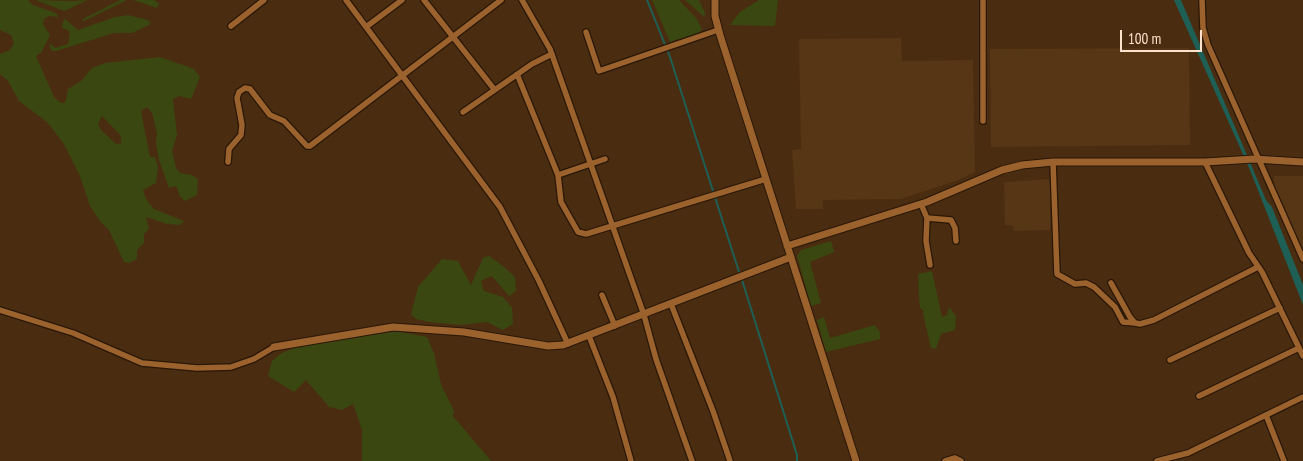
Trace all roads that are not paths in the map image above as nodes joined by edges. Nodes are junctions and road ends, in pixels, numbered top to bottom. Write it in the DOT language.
graph roads {
  1 [pos="264,0"];
  2 [pos="346,0"];
  3 [pos="402,0"];
  4 [pos="424,0"];
  5 [pos="501,0"];
  6 [pos="522,0"];
  7 [pos="715,0"];
  8 [pos="983,0"];
  9 [pos="1202,0"];
  10 [pos="231,26"];
  11 [pos="366,27"];
  12 [pos="718,30"];
  13 [pos="586,32"];
  14 [pos="454,37"];
  15 [pos="552,54"];
  16 [pos="517,74"];
  17 [pos="404,75"];
  18 [pos="494,89"];
  19 [pos="463,112"];
  20 [pos="983,121"];
  21 [pos="605,159"];
  22 [pos="1257,160"];
  23 [pos="228,162"];
  24 [pos="1053,162"];
  25 [pos="1205,162"];
  26 [pos="1303,162"];
  27 [pos="590,164"];
  28 [pos="558,175"];
  29 [pos="766,179"];
  30 [pos="921,204"];
  31 [pos="928,218"];
  32 [pos="612,226"];
  33 [pos="956,242"];
  34 [pos="787,246"];
  35 [pos="790,257"];
  36 [pos="1303,259"];
  37 [pos="930,265"];
  38 [pos="1258,267"];
  39 [pos="1110,283"];
  40 [pos="602,295"];
  41 [pos="670,304"];
  42 [pos="1280,308"];
  43 [pos="0,310"];
  44 [pos="644,315"];
  45 [pos="1135,323"];
  46 [pos="615,326"];
  47 [pos="589,336"];
  48 [pos="568,344"];
  49 [pos="274,347"];
  50 [pos="1299,348"];
  51 [pos="1303,356"];
  52 [pos="1170,360"];
  53 [pos="1199,396"];
  54 [pos="1303,398"];
  55 [pos="1266,415"];
  56 [pos="631,461"];
  57 [pos="692,461"];
  58 [pos="730,461"];
  59 [pos="856,461"];
  60 [pos="945,461"];
  61 [pos="961,461"];
  62 [pos="1157,461"];
  63 [pos="1284,461"];
  1 -- 10 [label="street"];
  2 -- 11 [label="street"];
  3 -- 11 [label="street"];
  4 -- 14 [label="street"];
  5 -- 14 [label="street"];
  6 -- 15 [label="street"];
  7 -- 12 [label="street"];
  8 -- 20 [label="street"];
  9 -- 22 [label="street"];
  11 -- 17 [label="street"];
  12 -- 13 [label="street"];
  12 -- 29 [label="street"];
  14 -- 17 [label="street"];
  14 -- 18 [label="street"];
  15 -- 16 [label="street"];
  15 -- 27 [label="street"];
  16 -- 18 [label="street"];
  16 -- 28 [label="street"];
  17 -- 23 [label="street"];
  17 -- 48 [label="street"];
  18 -- 19 [label="street"];
  21 -- 27 [label="street"];
  22 -- 25 [label="street"];
  22 -- 26 [label="street"];
  22 -- 36 [label="street"];
  24 -- 25 [label="street"];
  24 -- 30 [label="street"];
  24 -- 45 [label="street"];
  25 -- 38 [label="street"];
  27 -- 28 [label="street"];
  27 -- 32 [label="street"];
  28 -- 32 [label="street"];
  29 -- 32 [label="street"];
  29 -- 34 [label="street"];
  30 -- 31 [label="street"];
  30 -- 34 [label="street"];
  31 -- 33 [label="street"];
  31 -- 37 [label="street"];
  32 -- 44 [label="street"];
  34 -- 35 [label="street"];
  35 -- 41 [label="street"];
  35 -- 59 [label="street"];
  38 -- 42 [label="street"];
  38 -- 45 [label="street"];
  39 -- 45 [label="street"];
  40 -- 46 [label="street"];
  41 -- 44 [label="street"];
  41 -- 58 [label="street"];
  42 -- 50 [label="street"];
  42 -- 52 [label="street"];
  43 -- 49 [label="street"];
  44 -- 46 [label="street"];
  44 -- 57 [label="street"];
  46 -- 47 [label="street"];
  47 -- 48 [label="street"];
  47 -- 56 [label="street"];
  48 -- 49 [label="street"];
  50 -- 51 [label="street"];
  50 -- 53 [label="street"];
  54 -- 55 [label="street"];
  55 -- 62 [label="street"];
  55 -- 63 [label="street"];
  60 -- 61 [label="street"];
}
